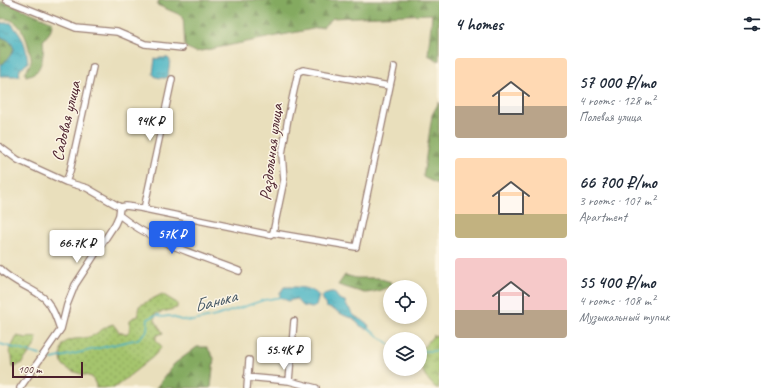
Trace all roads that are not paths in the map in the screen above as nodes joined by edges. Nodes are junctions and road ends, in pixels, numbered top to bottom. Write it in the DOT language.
graph roads {
  1 [pos="7,0"];
  2 [pos="182,48"];
  3 [pos="93,67"];
  4 [pos="394,67"];
  5 [pos="172,79"];
  6 [pos="389,86"];
  7 [pos="0,147"];
  8 [pos="66,182"];
  9 [pos="120,207"];
  10 [pos="144,209"];
  11 [pos="119,214"];
  12 [pos="273,233"];
  13 [pos="0,269"];
  14 [pos="239,271"];
  15 [pos="294,321"];
  16 [pos="61,329"];
  17 [pos="249,360"];
  18 [pos="247,377"];
  19 [pos="289,381"];
  20 [pos="20,388"];
  21 [pos="246,388"];
  22 [pos="316,388"];
  1 -- 2 [label="street"];
  3 -- 8 [label="street, Садовая улица"];
  4 -- 6 [label="street"];
  5 -- 10 [label="street"];
  6 -- 12 [label="street"];
  6 -- 12 [label="street, Раздольная улица"];
  7 -- 8 [label="street"];
  8 -- 9 [label="street"];
  9 -- 10 [label="street"];
  9 -- 11 [label="street"];
  10 -- 12 [label="street"];
  11 -- 14 [label="street"];
  11 -- 16 [label="street"];
  13 -- 16 [label="street"];
  15 -- 19 [label="street"];
  16 -- 20 [label="street"];
  17 -- 18 [label="street"];
  18 -- 19 [label="street"];
  18 -- 21 [label="street"];
  19 -- 22 [label="street"];
}
